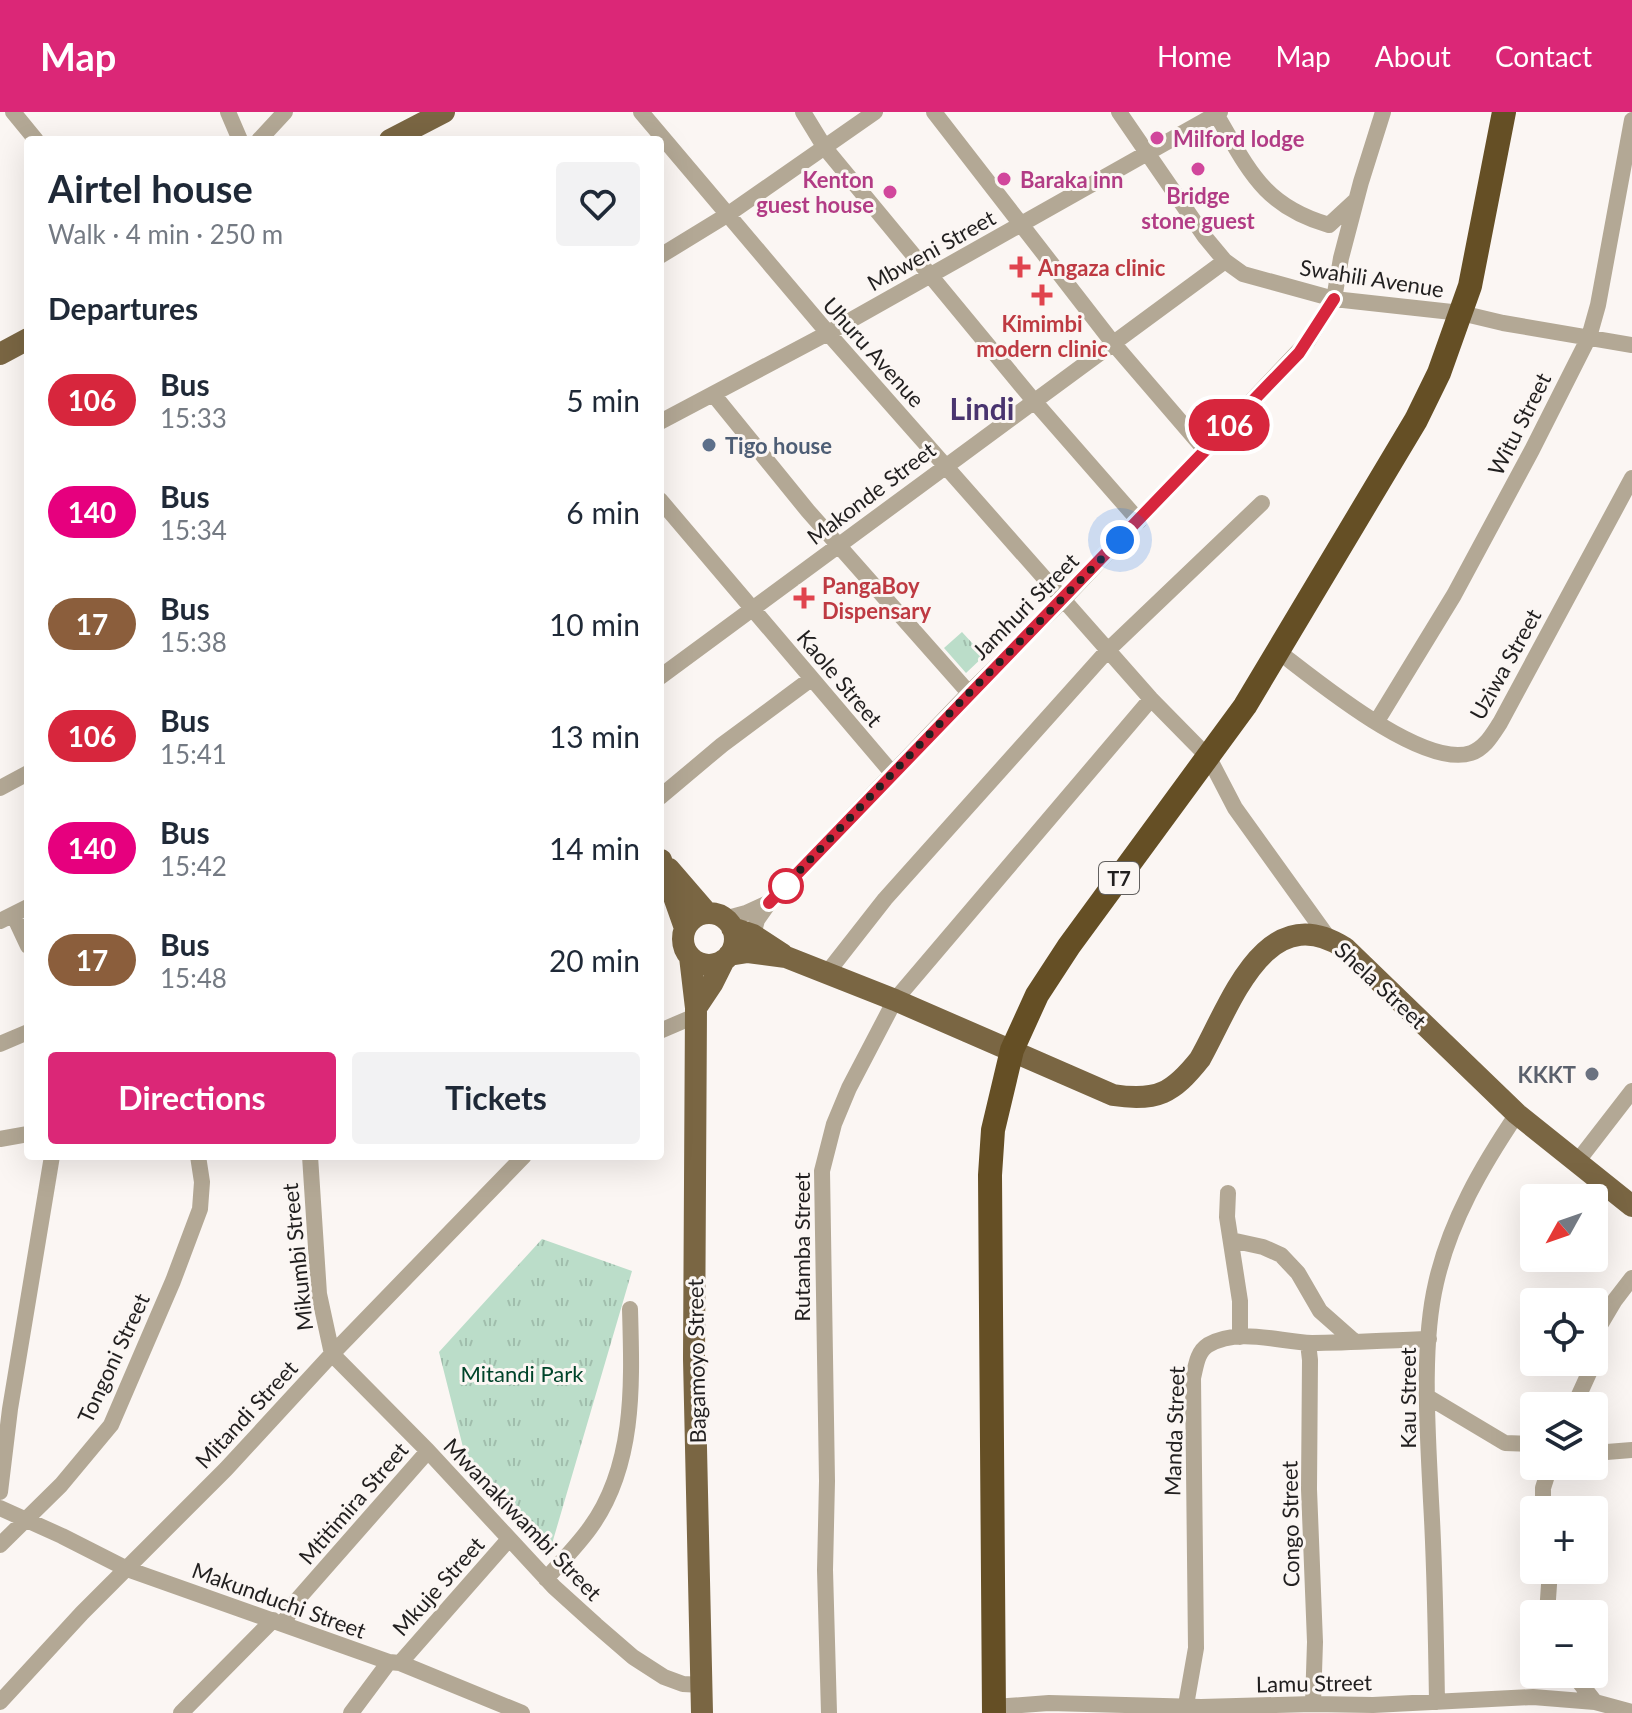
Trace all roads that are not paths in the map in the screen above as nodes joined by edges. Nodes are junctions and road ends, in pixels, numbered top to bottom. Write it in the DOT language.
graph roads {
  1 [pos="13,112"];
  2 [pos="228,112"];
  3 [pos="285,112"];
  4 [pos="444,112"];
  5 [pos="641,112"];
  6 [pos="803,112"];
  7 [pos="875,112"];
  8 [pos="934,112"];
  9 [pos="1119,112"];
  10 [pos="1383,112"];
  11 [pos="1504,112"];
  12 [pos="1218,113"];
  13 [pos="1632,120"];
  14 [pos="33,136"];
  15 [pos="238,136"];
  16 [pos="263,136"];
  17 [pos="398,136"];
  18 [pos="661,136"];
  19 [pos="664,140"];
  20 [pos="825,148"];
  21 [pos="1146,152"];
  22 [pos="1357,199"];
  23 [pos="727,215"];
  24 [pos="1020,225"];
  25 [pos="664,254"];
  26 [pos="1225,261"];
  27 [pos="932,275"];
  28 [pos="1334,299"];
  29 [pos="1461,313"];
  30 [pos="828,333"];
  31 [pos="1589,337"];
  32 [pos="24,341"];
  33 [pos="1113,343"];
  34 [pos="1632,345"];
  35 [pos="0,354"];
  36 [pos="713,394"];
  37 [pos="1034,401"];
  38 [pos="664,420"];
  39 [pos="1205,450"];
  40 [pos="946,465"];
  41 [pos="1632,478"];
  42 [pos="1262,503"];
  43 [pos="664,505"];
  44 [pos="1139,521"];
  45 [pos="837,546"];
  46 [pos="1064,599"];
  47 [pos="752,609"];
  48 [pos="1108,650"];
  49 [pos="1279,652"];
  50 [pos="664,674"];
  51 [pos="811,679"];
  52 [pos="969,693"];
  53 [pos="1151,699"];
  54 [pos="1377,721"];
  55 [pos="1209,758"];
  56 [pos="893,774"];
  57 [pos="24,775"];
  58 [pos="0,788"];
  59 [pos="664,794"];
  60 [pos="664,864"];
  61 [pos="664,871"];
  62 [pos="769,903"];
  63 [pos="14,915"];
  64 [pos="721,920"];
  65 [pos="685,928"];
  66 [pos="753,935"];
  67 [pos="1327,936"];
  68 [pos="24,937"];
  69 [pos="690,957"];
  70 [pos="726,957"];
  71 [pos="786,957"];
  72 [pos="827,973"];
  73 [pos="895,1000"];
  74 [pos="696,1012"];
  75 [pos="664,1029"];
  76 [pos="24,1034"];
  77 [pos="0,1044"];
  78 [pos="1012,1050"];
  79 [pos="1632,1091"];
  80 [pos="1517,1114"];
  81 [pos="24,1135"];
  82 [pos="0,1139"];
  83 [pos="51,1160"];
  84 [pos="199,1160"];
  85 [pos="310,1160"];
  86 [pos="520,1160"];
  87 [pos="1577,1162"];
  88 [pos="1228,1193"];
  89 [pos="1629,1197"];
  90 [pos="1231,1240"];
  91 [pos="1632,1278"];
  92 [pos="630,1309"];
  93 [pos="1608,1312"];
  94 [pos="1240,1337"];
  95 [pos="1429,1339"];
  96 [pos="1354,1341"];
  97 [pos="1308,1343"];
  98 [pos="332,1354"];
  99 [pos="1428,1397"];
  100 [pos="1520,1444"];
  101 [pos="1632,1450"];
  102 [pos="428,1451"];
  103 [pos="1608,1452"];
  104 [pos="0,1492"];
  105 [pos="0,1508"];
  106 [pos="25,1518"];
  107 [pos="509,1539"];
  108 [pos="0,1545"];
  109 [pos="127,1569"];
  110 [pos="546,1579"];
  111 [pos="278,1622"];
  112 [pos="394,1663"];
  113 [pos="702,1685"];
  114 [pos="1584,1688"];
  115 [pos="0,1702"];
  116 [pos="1437,1702"];
  117 [pos="1595,1702"];
  118 [pos="1313,1704"];
  119 [pos="1186,1705"];
  120 [pos="1480,1706"];
  121 [pos="493,1707"];
  122 [pos="1137,1709"];
  123 [pos="994,1710"];
  124 [pos="1255,1710"];
  125 [pos="1632,1712"];
  126 [pos="181,1713"];
  127 [pos="351,1713"];
  128 [pos="522,1713"];
  129 [pos="702,1713"];
  130 [pos="829,1713"];
  1 -- 14 [label="street"];
  2 -- 15 [label="street"];
  3 -- 16 [label="street"];
  4 -- 17 [label="main road"];
  5 -- 18 [label="street, Uhuru Avenue"];
  6 -- 20 [label="street"];
  7 -- 20 [label="street"];
  8 -- 24 [label="street"];
  9 -- 21 [label="street, Swahili Avenue"];
  10 -- 22 [label="street"];
  11 -- 29 [label="highway, T7"];
  12 -- 21 [label="street, Mbweni Street"];
  12 -- 22 [label="street"];
  13 -- 31 [label="street, Witu Street"];
  19 -- 23 [label="street, Uhuru Avenue"];
  20 -- 23 [label="street"];
  20 -- 27 [label="street"];
  21 -- 24 [label="street, Mbweni Street"];
  21 -- 26 [label="street, Swahili Avenue"];
  22 -- 28 [label="street"];
  23 -- 25 [label="street"];
  23 -- 30 [label="street, Uhuru Avenue"];
  24 -- 27 [label="street, Mbweni Street"];
  24 -- 33 [label="street"];
  26 -- 28 [label="street, Swahili Avenue"];
  26 -- 33 [label="street, Makonde Street"];
  27 -- 30 [label="street, Mbweni Street"];
  27 -- 37 [label="street"];
  28 -- 29 [label="street, Swahili Avenue"];
  28 -- 39 [label="street, Jamhuri Street"];
  29 -- 31 [label="street, Swahili Avenue"];
  29 -- 49 [label="highway, T7"];
  30 -- 36 [label="street, Mbweni Street"];
  30 -- 40 [label="street, Uhuru Avenue"];
  31 -- 34 [label="street, Swahili Avenue"];
  31 -- 54 [label="street, Witu Street"];
  32 -- 35 [label="main road"];
  33 -- 37 [label="street, Makonde Street"];
  33 -- 39 [label="street"];
  36 -- 38 [label="street, Mbweni Street"];
  36 -- 45 [label="street"];
  37 -- 40 [label="street, Makonde Street"];
  37 -- 44 [label="street"];
  39 -- 44 [label="street, Jamhuri Street"];
  40 -- 45 [label="street, Makonde Street"];
  40 -- 46 [label="street, Uhuru Avenue"];
  41 -- 54 [label="street, Uziwa Street"];
  42 -- 48 [label="street"];
  43 -- 47 [label="street, Kaole Street"];
  44 -- 46 [label="street, Jamhuri Street"];
  45 -- 47 [label="street, Makonde Street"];
  45 -- 52 [label="street"];
  46 -- 48 [label="street, Uhuru Avenue"];
  46 -- 52 [label="street, Jamhuri Street"];
  47 -- 50 [label="street, Makonde Street"];
  47 -- 51 [label="street, Kaole Street"];
  48 -- 53 [label="street, Uhuru Avenue"];
  48 -- 72 [label="street"];
  49 -- 54 [label="street, Uziwa Street"];
  49 -- 55 [label="highway, T7"];
  51 -- 56 [label="street, Kaole Street"];
  51 -- 59 [label="street"];
  52 -- 56 [label="street, Jamhuri Street"];
  53 -- 55 [label="street, Uhuru Avenue"];
  53 -- 73 [label="street, Rutamba Street"];
  55 -- 67 [label="street, Uhuru Avenue"];
  55 -- 78 [label="highway, T7"];
  56 -- 62 [label="street, Jamhuri Street"];
  57 -- 58 [label="street"];
  60 -- 64 [label="main road"];
  61 -- 65 [label="main road"];
  62 -- 64 [label="street"];
  62 -- 66 [label="street"];
  63 -- 68 [label="street"];
  64 -- 65 [label="main road"];
  64 -- 66 [label="main road"];
  64 -- 70 [label="main road"];
  65 -- 69 [label="main road"];
  66 -- 71 [label="main road"];
  67 -- 78 [label="main road, Shela Street"];
  67 -- 80 [label="main road, Shela Street"];
  69 -- 70 [label="main road"];
  69 -- 74 [label="main road, Bagamoyo Street"];
  70 -- 71 [label="main road"];
  70 -- 74 [label="main road"];
  71 -- 72 [label="main road, Shela Street"];
  72 -- 73 [label="main road, Shela Street"];
  73 -- 78 [label="main road, Shela Street"];
  73 -- 130 [label="street, Rutamba Street"];
  74 -- 75 [label="street"];
  74 -- 113 [label="main road, Bagamoyo Street"];
  76 -- 77 [label="street"];
  78 -- 123 [label="highway, T7"];
  79 -- 87 [label="street"];
  80 -- 87 [label="main road, Shela Street"];
  80 -- 95 [label="street, Kau Street"];
  81 -- 82 [label="street"];
  83 -- 104 [label="street"];
  84 -- 106 [label="street, Tongoni Street"];
  85 -- 98 [label="street, Mikumbi Street"];
  86 -- 98 [label="street, Mitandi Street"];
  87 -- 89 [label="main road, Shela Street"];
  88 -- 90 [label="street"];
  90 -- 94 [label="street"];
  90 -- 96 [label="street"];
  91 -- 93 [label="street"];
  92 -- 110 [label="street"];
  94 -- 97 [label="street, Manda Street"];
  94 -- 119 [label="street, Manda Street"];
  95 -- 96 [label="street, Manda Street"];
  95 -- 99 [label="street, Kau Street"];
  96 -- 97 [label="street, Manda Street"];
  97 -- 118 [label="street, Congo Street"];
  98 -- 102 [label="street, Mwanakiwambi Street"];
  98 -- 109 [label="street, Mitandi Street"];
  99 -- 100 [label="street"];
  99 -- 116 [label="street, Kau Street"];
  101 -- 103 [label="street"];
  102 -- 107 [label="street, Mwanakiwambi Street"];
  102 -- 111 [label="street, Mtitimira Street"];
  105 -- 106 [label="street, Makunduchi Street"];
  106 -- 108 [label="street, Tongoni Street"];
  106 -- 109 [label="street, Makunduchi Street"];
  107 -- 110 [label="street, Mwanakiwambi Street"];
  107 -- 112 [label="street, Mkuje Street"];
  109 -- 111 [label="street, Makunduchi Street"];
  109 -- 115 [label="street, Mitandi Street"];
  110 -- 113 [label="street, Mwanakiwambi Street"];
  111 -- 112 [label="street, Makunduchi Street"];
  111 -- 126 [label="street, Mtitimira Street"];
  112 -- 121 [label="street, Makunduchi Street"];
  112 -- 127 [label="street, Mkuje Street"];
  113 -- 129 [label="main road, Bagamoyo Street"];
  114 -- 117 [label="street"];
  116 -- 118 [label="street, Lamu Street"];
  116 -- 120 [label="street, Lamu Street"];
  117 -- 120 [label="street, Lamu Street"];
  117 -- 125 [label="street, Lamu Street"];
  118 -- 124 [label="street, Lamu Street"];
  119 -- 122 [label="street, Lamu Street"];
  119 -- 124 [label="street, Lamu Street"];
  121 -- 128 [label="street, Makunduchi Street"];
  122 -- 123 [label="street, Lamu Street"];
}
